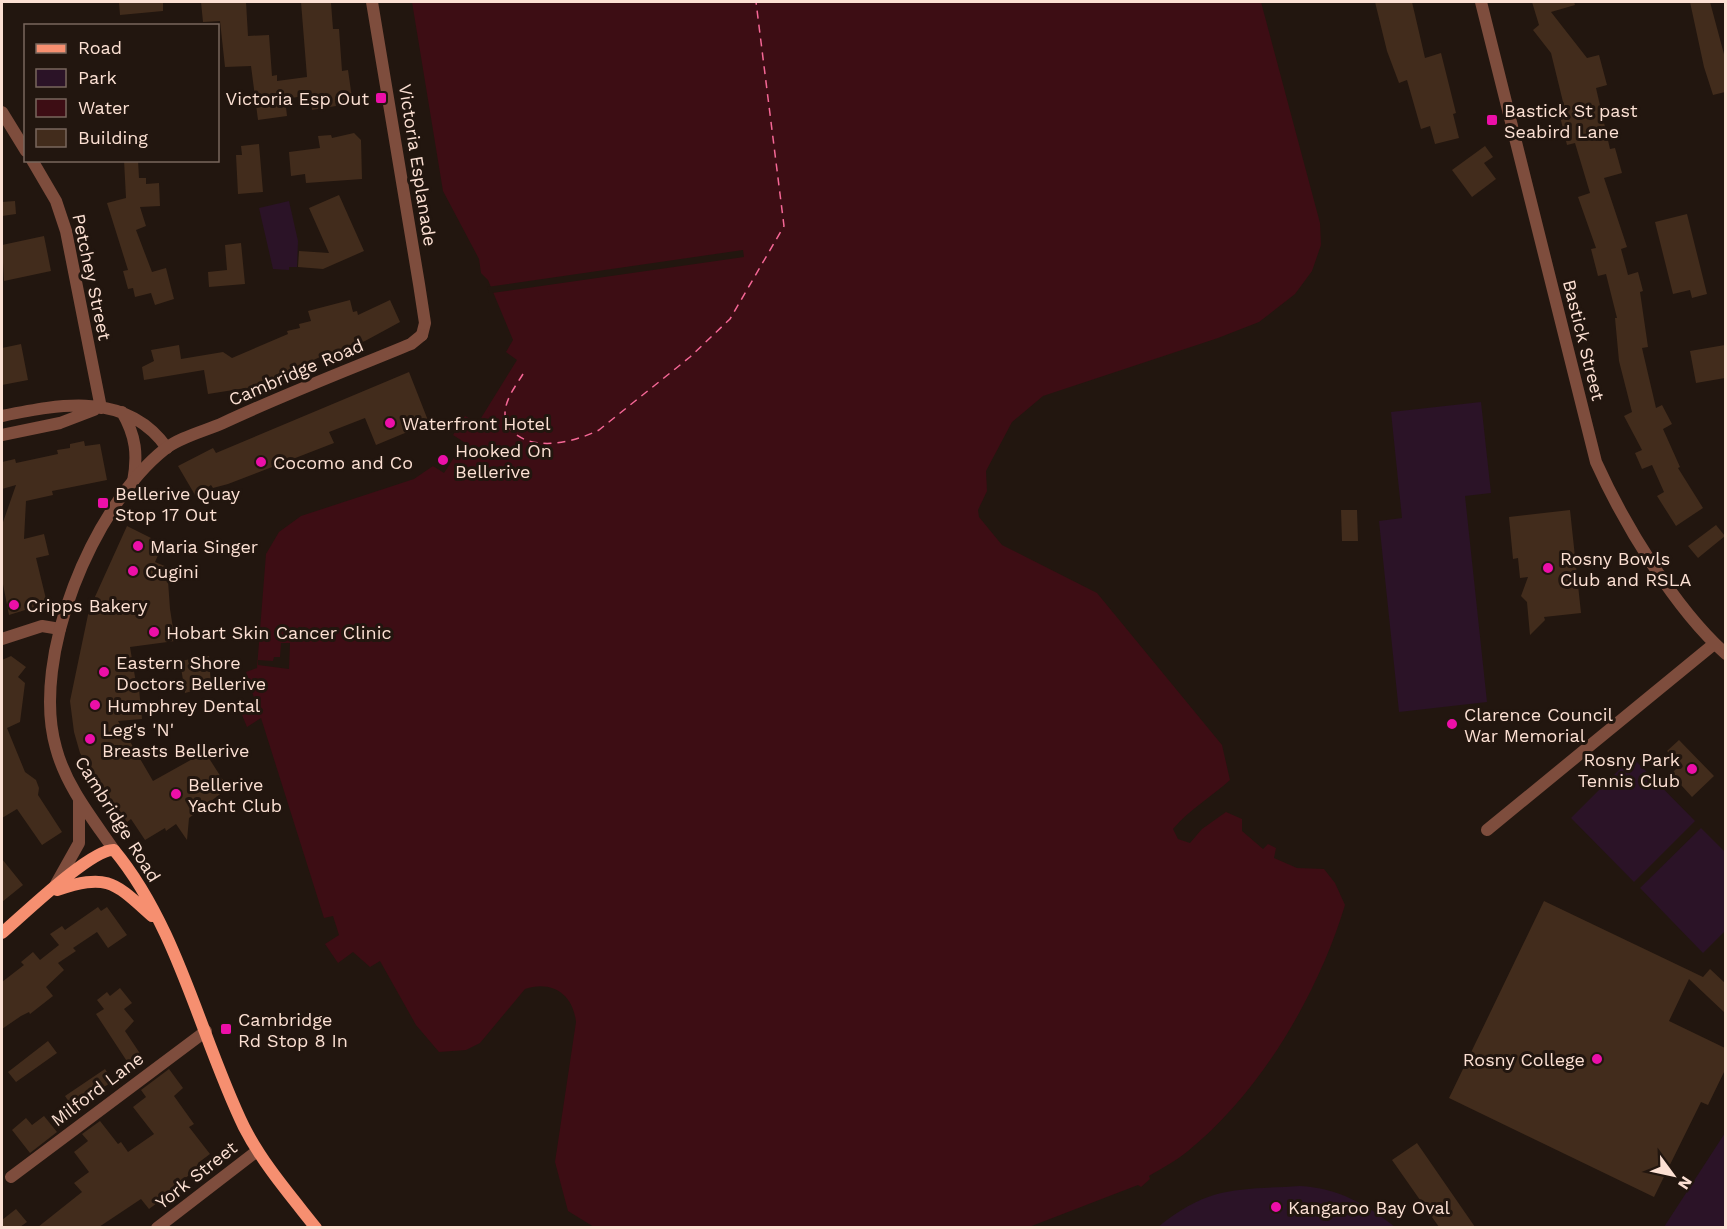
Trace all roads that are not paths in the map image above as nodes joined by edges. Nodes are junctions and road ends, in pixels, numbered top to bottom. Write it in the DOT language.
graph roads {
  1 [pos="372,2"];
  2 [pos="1480,2"];
  3 [pos="2,111"];
  4 [pos="24,148"];
  5 [pos="33,162"];
  6 [pos="422,335"];
  7 [pos="100,408"];
  8 [pos="121,411"];
  9 [pos="2,416"];
  10 [pos="2,435"];
  11 [pos="167,448"];
  12 [pos="133,482"];
  13 [pos="60,629"];
  14 [pos="2,639"];
  15 [pos="1714,644"];
  16 [pos="1725,654"];
  17 [pos="79,798"];
  18 [pos="1487,830"];
  19 [pos="114,850"];
  20 [pos="50,892"];
  21 [pos="156,920"];
  22 [pos="2,933"];
  23 [pos="206,1031"];
  24 [pos="257,1151"];
  25 [pos="11,1177"];
  26 [pos="157,1227"];
  27 [pos="316,1227"];
  1 -- 6 [label="street, Victoria Esplanade"];
  2 -- 15 [label="street, Bastick Street"];
  3 -- 4 [label="street"];
  5 -- 7 [label="street, Petchey Street"];
  6 -- 11 [label="street, Cambridge Road"];
  7 -- 8 [label="street"];
  7 -- 9 [label="street"];
  7 -- 10 [label="street"];
  8 -- 11 [label="street"];
  8 -- 12 [label="street"];
  11 -- 12 [label="street, Cambridge Road"];
  12 -- 13 [label="street, Cambridge Road"];
  13 -- 14 [label="street"];
  13 -- 17 [label="street, Cambridge Road"];
  15 -- 16 [label="street, Bastick Street"];
  15 -- 18 [label="street"];
  17 -- 19 [label="street, Cambridge Road"];
  17 -- 20 [label="street"];
  19 -- 20 [label="main road"];
  19 -- 21 [label="main road, Cambridge Road"];
  20 -- 21 [label="main road"];
  20 -- 22 [label="main road"];
  21 -- 23 [label="main road, Cambridge Road"];
  23 -- 24 [label="main road, Cambridge Road"];
  23 -- 25 [label="street, Milford Lane"];
  24 -- 26 [label="street, York Street"];
  24 -- 27 [label="main road, Cambridge Road"];
}
